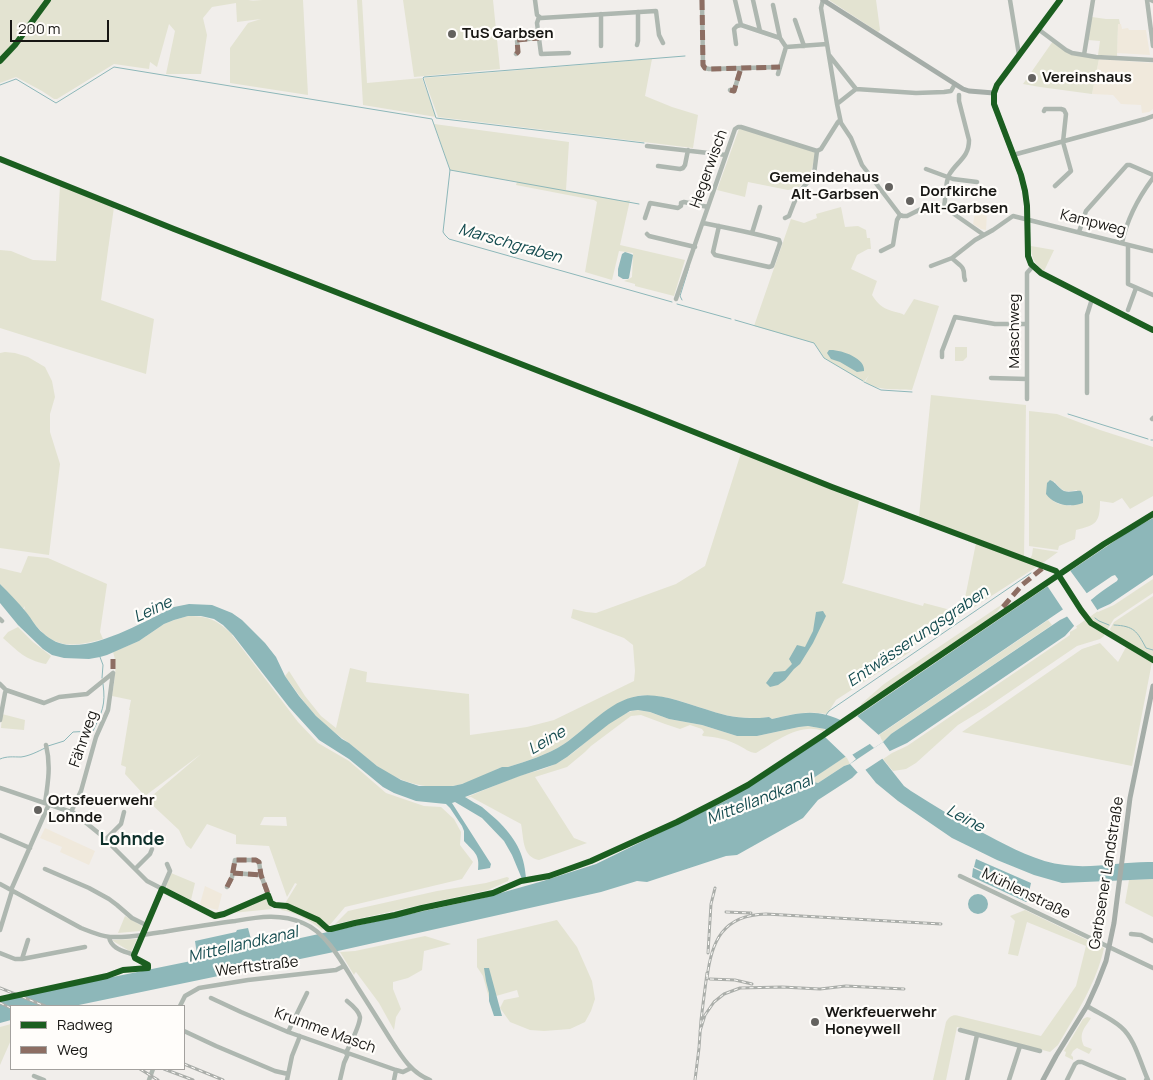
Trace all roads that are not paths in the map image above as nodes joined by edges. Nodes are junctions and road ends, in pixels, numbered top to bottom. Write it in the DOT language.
graph roads {
  1 [pos="535,0"];
  2 [pos="702,0"];
  3 [pos="735,0"];
  4 [pos="753,0"];
  5 [pos="823,0"];
  6 [pos="1010,0"];
  7 [pos="1060,0"];
  8 [pos="1093,0"];
  9 [pos="1150,0"];
  10 [pos="773,5"];
  11 [pos="638,12"];
  12 [pos="601,14"];
  13 [pos="539,17"];
  14 [pos="795,20"];
  15 [pos="741,25"];
  16 [pos="1038,29"];
  17 [pos="516,31"];
  18 [pos="760,31"];
  19 [pos="539,38"];
  20 [pos="780,38"];
  21 [pos="517,40"];
  22 [pos="663,43"];
  23 [pos="736,44"];
  24 [pos="827,44"];
  25 [pos="637,45"];
  26 [pos="601,46"];
  27 [pos="804,46"];
  28 [pos="1153,46"];
  29 [pos="786,47"];
  30 [pos="569,53"];
  31 [pos="516,54"];
  32 [pos="829,55"];
  33 [pos="1020,55"];
  34 [pos="1084,55"];
  35 [pos="1153,60"];
  36 [pos="780,67"];
  37 [pos="741,68"];
  38 [pos="778,74"];
  39 [pos="955,84"];
  40 [pos="856,89"];
  41 [pos="730,90"];
  42 [pos="994,93"];
  43 [pos="959,95"];
  44 [pos="838,104"];
  45 [pos="1044,111"];
  46 [pos="1153,116"];
  47 [pos="840,120"];
  48 [pos="1063,142"];
  49 [pos="647,146"];
  50 [pos="688,150"];
  51 [pos="818,151"];
  52 [pos="726,155"];
  53 [pos="1014,155"];
  54 [pos="658,166"];
  55 [pos="926,169"];
  56 [pos="1153,177"];
  57 [pos="948,178"];
  58 [pos="977,182"];
  59 [pos="1055,186"];
  60 [pos="708,207"];
  61 [pos="760,207"];
  62 [pos="944,207"];
  63 [pos="900,215"];
  64 [pos="645,218"];
  65 [pos="785,218"];
  66 [pos="1027,219"];
  67 [pos="703,223"];
  68 [pos="719,226"];
  69 [pos="1079,232"];
  70 [pos="647,234"];
  71 [pos="752,234"];
  72 [pos="984,235"];
  73 [pos="1122,243"];
  74 [pos="1128,245"];
  75 [pos="694,247"];
  76 [pos="881,251"];
  77 [pos="1153,252"];
  78 [pos="952,258"];
  79 [pos="931,266"];
  80 [pos="1033,266"];
  81 [pos="965,280"];
  82 [pos="1136,288"];
  83 [pos="1153,296"];
  84 [pos="676,299"];
  85 [pos="1092,299"];
  86 [pos="1128,310"];
  87 [pos="1027,324"];
  88 [pos="1153,330"];
  89 [pos="942,357"];
  90 [pos="991,378"];
  91 [pos="1027,379"];
  92 [pos="1087,393"];
  93 [pos="1027,399"];
  94 [pos="0,684"];
  95 [pos="1153,686"];
  96 [pos="6,690"];
  97 [pos="0,720"];
  98 [pos="46,747"];
  99 [pos="0,788"];
  100 [pos="47,804"];
  101 [pos="71,812"];
  102 [pos="124,812"];
  103 [pos="0,835"];
  104 [pos="106,839"];
  105 [pos="30,848"];
  106 [pos="152,849"];
  107 [pos="167,864"];
  108 [pos="45,869"];
  109 [pos="135,869"];
  110 [pos="233,873"];
  111 [pos="260,875"];
  112 [pos="960,876"];
  113 [pos="0,884"];
  114 [pos="227,887"];
  115 [pos="162,889"];
  116 [pos="12,890"];
  117 [pos="268,895"];
  118 [pos="271,903"];
  119 [pos="146,925"];
  120 [pos="0,930"];
  121 [pos="1132,934"];
  122 [pos="142,935"];
  123 [pos="110,937"];
  124 [pos="28,940"];
  125 [pos="1153,941"];
  126 [pos="85,947"];
  127 [pos="1109,948"];
  128 [pos="0,953"];
  129 [pos="22,959"];
  130 [pos="344,966"];
  131 [pos="1153,968"];
  132 [pos="307,993"];
  133 [pos="211,998"];
  134 [pos="347,1000"];
  135 [pos="181,1005"];
  136 [pos="1087,1006"];
  137 [pos="960,1030"];
  138 [pos="185,1031"];
  139 [pos="288,1032"];
  140 [pos="977,1035"];
  141 [pos="300,1036"];
  142 [pos="1020,1046"];
  143 [pos="1040,1051"];
  144 [pos="347,1053"];
  145 [pos="411,1068"];
  146 [pos="396,1070"];
  147 [pos="288,1074"];
  148 [pos="34,1076"];
  149 [pos="1153,1077"];
  150 [pos="44,1080"];
  151 [pos="287,1080"];
  152 [pos="340,1080"];
  153 [pos="394,1080"];
  154 [pos="430,1080"];
  155 [pos="967,1080"];
  156 [pos="1009,1080"];
  157 [pos="1043,1080"];
  158 [pos="1067,1080"];
  159 [pos="1124,1080"];
  160 [pos="1147,1080"];
  1 -- 13 [label="street"];
  2 -- 37 [label="street"];
  3 -- 15 [label="street"];
  4 -- 18 [label="street"];
  5 -- 24 [label="street"];
  5 -- 39 [label="main road"];
  6 -- 33 [label="street"];
  7 -- 16 [label="street"];
  8 -- 34 [label="street"];
  9 -- 28 [label="street"];
  10 -- 20 [label="street"];
  11 -- 12 [label="street"];
  11 -- 22 [label="street"];
  11 -- 25 [label="street"];
  12 -- 13 [label="street"];
  12 -- 26 [label="street"];
  13 -- 19 [label="street"];
  14 -- 27 [label="street"];
  15 -- 18 [label="street"];
  15 -- 23 [label="street"];
  16 -- 33 [label="street"];
  16 -- 34 [label="street"];
  17 -- 21 [label="street"];
  18 -- 20 [label="street"];
  19 -- 21 [label="street"];
  19 -- 30 [label="street"];
  20 -- 29 [label="street"];
  21 -- 31 [label="street"];
  24 -- 27 [label="street"];
  24 -- 32 [label="street"];
  27 -- 29 [label="street"];
  29 -- 36 [label="street"];
  32 -- 40 [label="street"];
  32 -- 44 [label="street"];
  33 -- 42 [label="street"];
  34 -- 35 [label="street"];
  36 -- 37 [label="street"];
  36 -- 38 [label="street"];
  37 -- 41 [label="street"];
  39 -- 40 [label="street"];
  39 -- 42 [label="main road"];
  40 -- 44 [label="street"];
  42 -- 53 [label="main road"];
  43 -- 57 [label="street"];
  44 -- 47 [label="street"];
  45 -- 48 [label="street"];
  46 -- 48 [label="street"];
  47 -- 51 [label="street"];
  47 -- 63 [label="street"];
  48 -- 53 [label="street"];
  48 -- 59 [label="street"];
  49 -- 50 [label="street"];
  50 -- 52 [label="street"];
  50 -- 54 [label="street"];
  51 -- 52 [label="street, Hegerwisch"];
  51 -- 65 [label="street"];
  52 -- 60 [label="street, Hegerwisch"];
  53 -- 66 [label="main road"];
  55 -- 57 [label="street"];
  56 -- 69 [label="street"];
  56 -- 73 [label="street"];
  57 -- 58 [label="street"];
  57 -- 62 [label="street"];
  60 -- 64 [label="street"];
  60 -- 67 [label="street, Hegerwisch"];
  61 -- 71 [label="street"];
  62 -- 63 [label="street"];
  62 -- 72 [label="street"];
  63 -- 76 [label="street"];
  66 -- 69 [label="street, Kampweg"];
  66 -- 72 [label="street"];
  66 -- 80 [label="main road"];
  67 -- 68 [label="street"];
  67 -- 75 [label="street, Hegerwisch"];
  68 -- 71 [label="street"];
  68 -- 71 [label="street"];
  69 -- 73 [label="street, Kampweg"];
  70 -- 75 [label="street"];
  72 -- 78 [label="street"];
  73 -- 74 [label="street, Kampweg"];
  74 -- 77 [label="street, Kampweg"];
  74 -- 82 [label="street"];
  75 -- 84 [label="street, Hegerwisch"];
  78 -- 79 [label="street"];
  78 -- 81 [label="street"];
  80 -- 85 [label="main road"];
  80 -- 87 [label="street, Maschweg"];
  82 -- 83 [label="street"];
  82 -- 86 [label="street"];
  85 -- 88 [label="main road"];
  85 -- 92 [label="street"];
  87 -- 89 [label="street"];
  87 -- 91 [label="street, Maschweg"];
  90 -- 91 [label="street"];
  91 -- 93 [label="street, Maschweg"];
  94 -- 96 [label="street"];
  95 -- 127 [label="main road, Garbsener Landstraße"];
  96 -- 97 [label="street"];
  96 -- 101 [label="street, Fährweg"];
  98 -- 100 [label="street"];
  99 -- 100 [label="street"];
  100 -- 101 [label="street"];
  100 -- 105 [label="street"];
  101 -- 104 [label="street"];
  102 -- 104 [label="street"];
  103 -- 105 [label="street"];
  104 -- 109 [label="street"];
  105 -- 116 [label="street"];
  106 -- 109 [label="street"];
  107 -- 115 [label="street"];
  108 -- 119 [label="street"];
  109 -- 115 [label="street"];
  110 -- 111 [label="street"];
  110 -- 111 [label="street"];
  110 -- 114 [label="street"];
  111 -- 117 [label="street"];
  112 -- 127 [label="street, Mühlenstraße"];
  113 -- 116 [label="street"];
  115 -- 117 [label="street"];
  115 -- 119 [label="street"];
  116 -- 120 [label="street"];
  116 -- 123 [label="street"];
  117 -- 118 [label="street"];
  119 -- 122 [label="street"];
  121 -- 125 [label="street"];
  122 -- 123 [label="street"];
  122 -- 123 [label="street"];
  122 -- 130 [label="street"];
  124 -- 129 [label="street"];
  126 -- 129 [label="street"];
  127 -- 131 [label="street, Mühlenstraße"];
  127 -- 136 [label="main road, Garbsener Landstraße"];
  128 -- 129 [label="street"];
  130 -- 135 [label="street, Werftstraße"];
  130 -- 145 [label="street"];
  132 -- 139 [label="street"];
  133 -- 139 [label="street, Krumme Masch"];
  134 -- 144 [label="street"];
  136 -- 157 [label="main road, Garbsener Landstraße"];
  136 -- 160 [label="street"];
  137 -- 140 [label="street"];
  138 -- 147 [label="street"];
  139 -- 141 [label="street, Krumme Masch"];
  140 -- 142 [label="street"];
  140 -- 155 [label="street"];
  141 -- 144 [label="street, Krumme Masch"];
  141 -- 147 [label="street"];
  142 -- 143 [label="street"];
  142 -- 156 [label="street"];
  144 -- 146 [label="street, Krumme Masch"];
  144 -- 152 [label="street"];
  145 -- 146 [label="street, Krumme Masch"];
  145 -- 154 [label="street"];
  146 -- 153 [label="street"];
  147 -- 151 [label="street"];
  148 -- 150 [label="street"];
  149 -- 160 [label="street"];
  158 -- 159 [label="street"];
}
